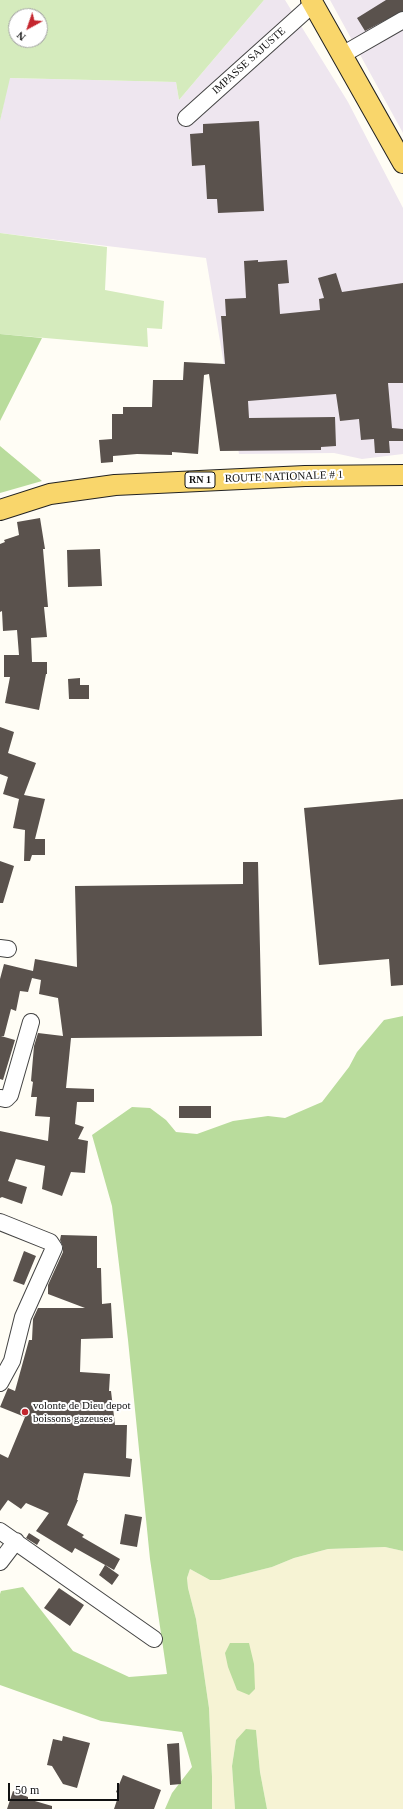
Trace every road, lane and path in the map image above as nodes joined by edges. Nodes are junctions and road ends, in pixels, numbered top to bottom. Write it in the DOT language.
graph roads {
  1 [pos="312,2"];
  2 [pos="403,20"];
  3 [pos="342,55"];
  4 [pos="186,118"];
  5 [pos="403,164"];
  6 [pos="403,475"];
  7 [pos="0,510"];
  8 [pos="31,1022"];
  9 [pos="1,1098"];
  10 [pos="0,1222"];
  11 [pos="0,1383"];
  12 [pos="0,1531"];
  13 [pos="16,1541"];
  14 [pos="0,1562"];
  15 [pos="154,1639"];
  1 -- 3 [label="main road"];
  1 -- 4 [label="street, IMPASSE SAJUSTE"];
  2 -- 3 [label="street"];
  3 -- 5 [label="main road"];
  6 -- 7 [label="main road, ROUTE NATIONALE # 1 / RN 1"];
  8 -- 9 [label="street"];
  10 -- 11 [label="street"];
  12 -- 13 [label="street"];
  13 -- 14 [label="street"];
  13 -- 15 [label="street"];
}
